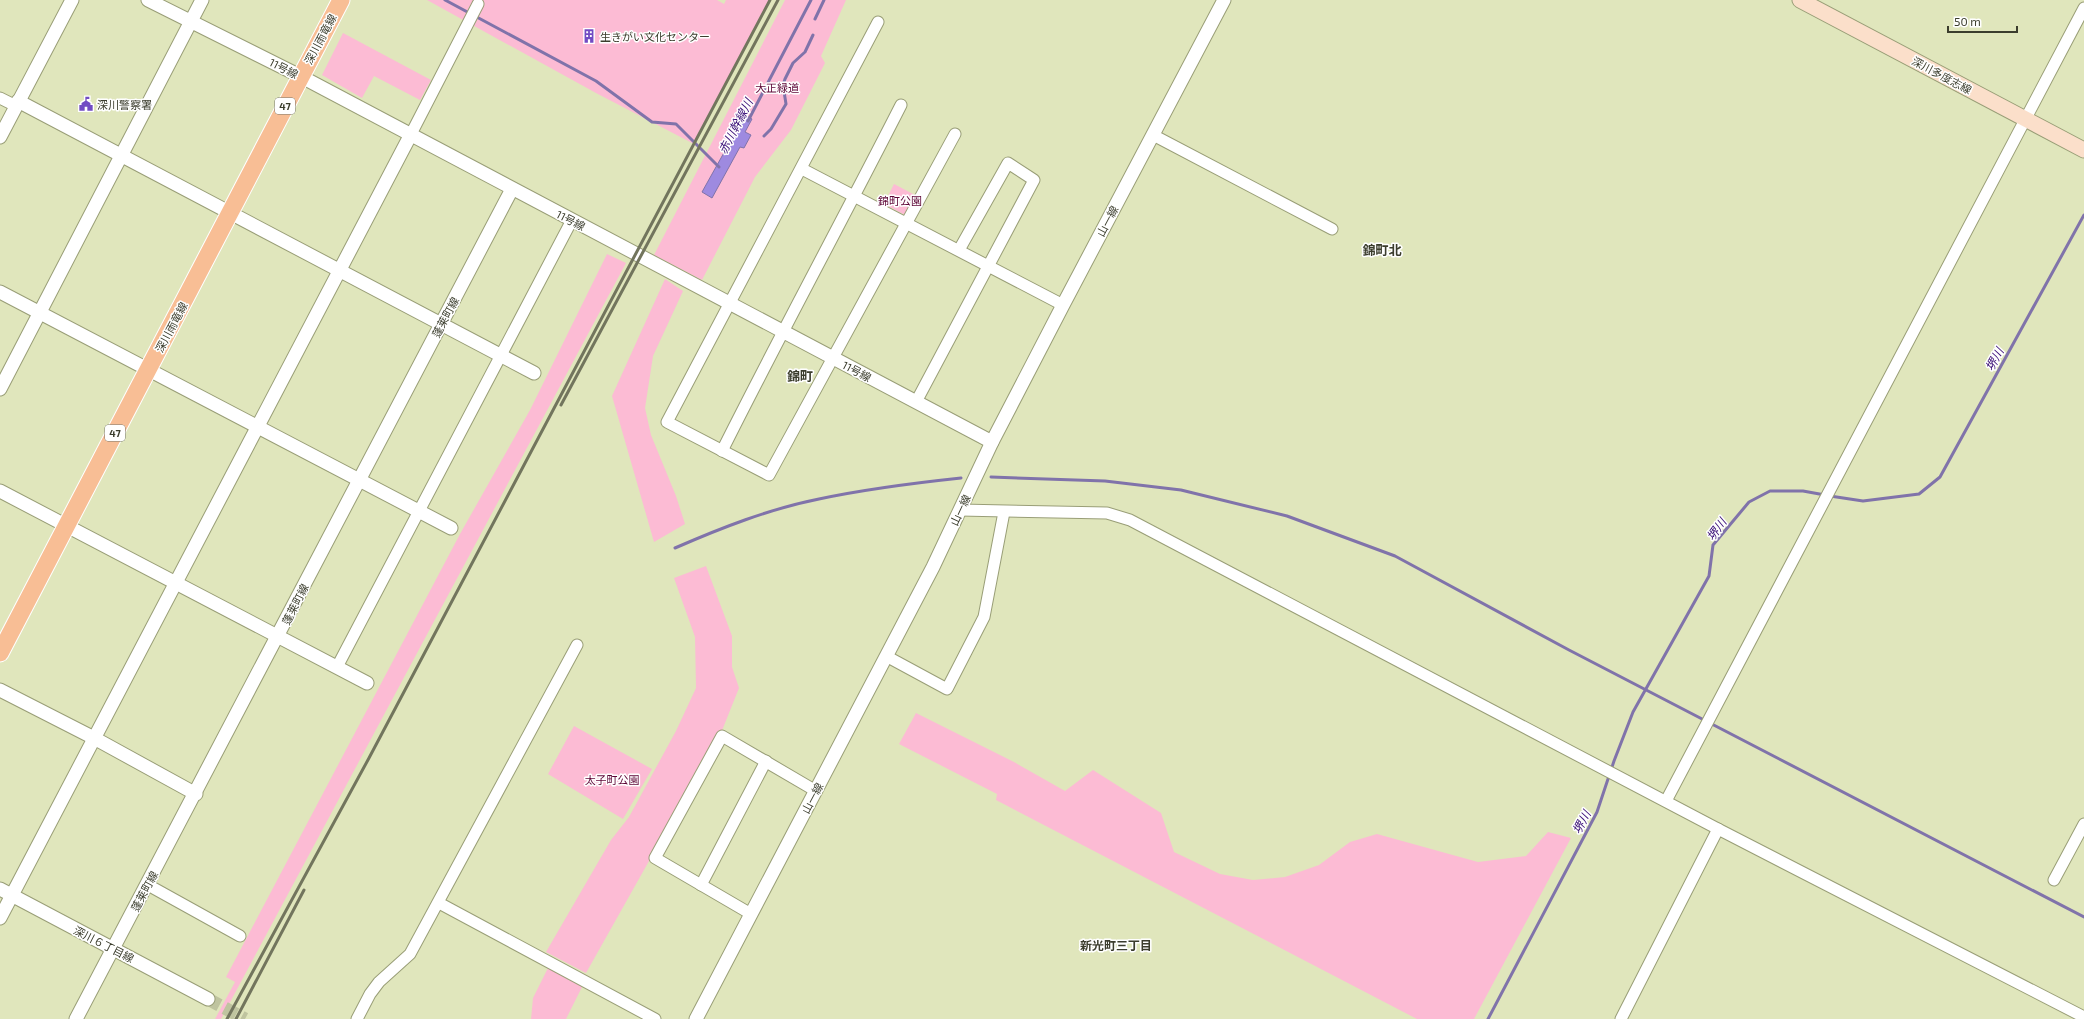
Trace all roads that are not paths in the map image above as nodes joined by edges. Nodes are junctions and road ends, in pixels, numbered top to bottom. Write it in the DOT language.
graph roads {
  1 [pos="72,0"];
  2 [pos="148,0"];
  3 [pos="202,0"];
  4 [pos="341,0"];
  5 [pos="1224,0"];
  6 [pos="1800,0"];
  7 [pos="478,4"];
  8 [pos="2084,8"];
  9 [pos="191,22"];
  10 [pos="878,22"];
  11 [pos="300,76"];
  12 [pos="0,98"];
  13 [pos="17,104"];
  14 [pos="901,105"];
  15 [pos="2025,120"];
  16 [pos="955,134"];
  17 [pos="1153,135"];
  18 [pos="410,136"];
  19 [pos="0,137"];
  20 [pos="2084,150"];
  21 [pos="121,156"];
  22 [pos="802,169"];
  23 [pos="512,189"];
  24 [pos="855,195"];
  25 [pos="230,213"];
  26 [pos="572,220"];
  27 [pos="906,222"];
  28 [pos="1332,228"];
  29 [pos="959,250"];
  30 [pos="987,265"];
  31 [pos="339,271"];
  32 [pos="0,292"];
  33 [pos="730,304"];
  34 [pos="1063,304"];
  35 [pos="39,312"];
  36 [pos="441,324"];
  37 [pos="782,331"];
  38 [pos="501,355"];
  39 [pos="833,358"];
  40 [pos="148,369"];
  41 [pos="534,373"];
  42 [pos="0,389"];
  43 [pos="916,402"];
  44 [pos="256,426"];
  45 [pos="992,442"];
  46 [pos="722,451"];
  47 [pos="359,481"];
  48 [pos="0,491"];
  49 [pos="960,510"];
  50 [pos="420,512"];
  51 [pos="1004,512"];
  52 [pos="67,526"];
  53 [pos="451,528"];
  54 [pos="177,582"];
  55 [pos="278,637"];
  56 [pos="577,645"];
  57 [pos="0,653"];
  58 [pos="886,656"];
  59 [pos="337,667"];
  60 [pos="367,684"];
  61 [pos="0,690"];
  62 [pos="94,738"];
  63 [pos="766,761"];
  64 [pos="816,791"];
  65 [pos="196,794"];
  66 [pos="1666,801"];
  67 [pos="2084,824"];
  68 [pos="1718,829"];
  69 [pos="2054,880"];
  70 [pos="148,885"];
  71 [pos="701,885"];
  72 [pos="0,889"];
  73 [pos="12,895"];
  74 [pos="439,904"];
  75 [pos="751,914"];
  76 [pos="0,918"];
  77 [pos="240,936"];
  78 [pos="112,950"];
  79 [pos="208,999"];
  80 [pos="2084,1017"];
  81 [pos="76,1019"];
  82 [pos="357,1019"];
  83 [pos="654,1019"];
  84 [pos="696,1019"];
  85 [pos="1621,1019"];
  1 -- 13 [label="street"];
  2 -- 9 [label="street, 11号線"];
  3 -- 9 [label="street"];
  4 -- 11 [label="main road, 深川雨竜線 / 47"];
  5 -- 17 [label="street, 山一線"];
  6 -- 15 [label="main road, 深川多度志線"];
  7 -- 18 [label="street"];
  8 -- 15 [label="street"];
  9 -- 11 [label="street, 11号線"];
  9 -- 21 [label="street"];
  10 -- 22 [label="street"];
  11 -- 18 [label="street, 11号線"];
  11 -- 25 [label="main road, 深川雨竜線 / 47"];
  12 -- 13 [label="street"];
  13 -- 19 [label="street"];
  13 -- 21 [label="street"];
  14 -- 24 [label="street"];
  15 -- 20 [label="main road, 深川多度志線"];
  15 -- 66 [label="street"];
  16 -- 27 [label="street"];
  17 -- 28 [label="street"];
  17 -- 34 [label="street, 山一線"];
  18 -- 23 [label="street, 11号線"];
  18 -- 31 [label="street"];
  21 -- 25 [label="street"];
  21 -- 35 [label="street"];
  22 -- 24 [label="street"];
  22 -- 33 [label="street"];
  23 -- 26 [label="street, 11号線"];
  23 -- 36 [label="street, 蓬莱町線"];
  24 -- 27 [label="street"];
  24 -- 37 [label="street"];
  25 -- 31 [label="street"];
  25 -- 40 [label="main road, 深川雨竜線 / 47"];
  26 -- 33 [label="street, 11号線"];
  26 -- 38 [label="street"];
  27 -- 29 [label="street"];
  27 -- 39 [label="street"];
  29 -- 30 [label="street"];
  29 -- 30 [label="street"];
  30 -- 34 [label="street"];
  30 -- 43 [label="street"];
  31 -- 36 [label="street"];
  31 -- 44 [label="street"];
  32 -- 35 [label="street"];
  33 -- 37 [label="street, 11号線"];
  33 -- 46 [label="street"];
  34 -- 45 [label="street, 山一線"];
  35 -- 40 [label="street"];
  35 -- 42 [label="street"];
  36 -- 38 [label="street"];
  36 -- 47 [label="street, 蓬莱町線"];
  37 -- 39 [label="street, 11号線"];
  37 -- 46 [label="street"];
  38 -- 41 [label="street"];
  38 -- 50 [label="street"];
  39 -- 43 [label="street, 11号線"];
  39 -- 46 [label="street"];
  40 -- 44 [label="street"];
  40 -- 52 [label="main road, 深川雨竜線 / 47"];
  43 -- 45 [label="street, 11号線"];
  44 -- 47 [label="street"];
  44 -- 54 [label="street"];
  45 -- 49 [label="street, 山一線"];
  47 -- 50 [label="street"];
  47 -- 55 [label="street, 蓬莱町線"];
  48 -- 52 [label="street"];
  49 -- 51 [label="street"];
  49 -- 58 [label="street, 山一線"];
  50 -- 53 [label="street"];
  50 -- 59 [label="street"];
  51 -- 58 [label="street"];
  51 -- 66 [label="street"];
  52 -- 54 [label="street"];
  52 -- 57 [label="main road, 深川雨竜線 / 47"];
  54 -- 55 [label="street"];
  54 -- 62 [label="street"];
  55 -- 59 [label="street"];
  55 -- 65 [label="street, 蓬莱町線"];
  56 -- 74 [label="street"];
  58 -- 64 [label="street, 山一線"];
  59 -- 60 [label="street"];
  61 -- 62 [label="street"];
  62 -- 65 [label="street"];
  62 -- 73 [label="street"];
  63 -- 64 [label="street"];
  63 -- 71 [label="street"];
  63 -- 71 [label="street"];
  64 -- 75 [label="street, 山一線"];
  65 -- 70 [label="street, 蓬莱町線"];
  66 -- 68 [label="street"];
  67 -- 69 [label="street"];
  68 -- 80 [label="street"];
  68 -- 85 [label="street"];
  70 -- 77 [label="street"];
  70 -- 78 [label="street, 蓬莱町線"];
  71 -- 75 [label="street"];
  72 -- 73 [label="street, 深川６丁目線"];
  73 -- 76 [label="street"];
  73 -- 78 [label="street, 深川６丁目線"];
  74 -- 82 [label="street"];
  74 -- 83 [label="street"];
  75 -- 84 [label="street, 山一線"];
  78 -- 79 [label="street, 深川６丁目線"];
  78 -- 81 [label="street, 蓬莱町線"];
}
